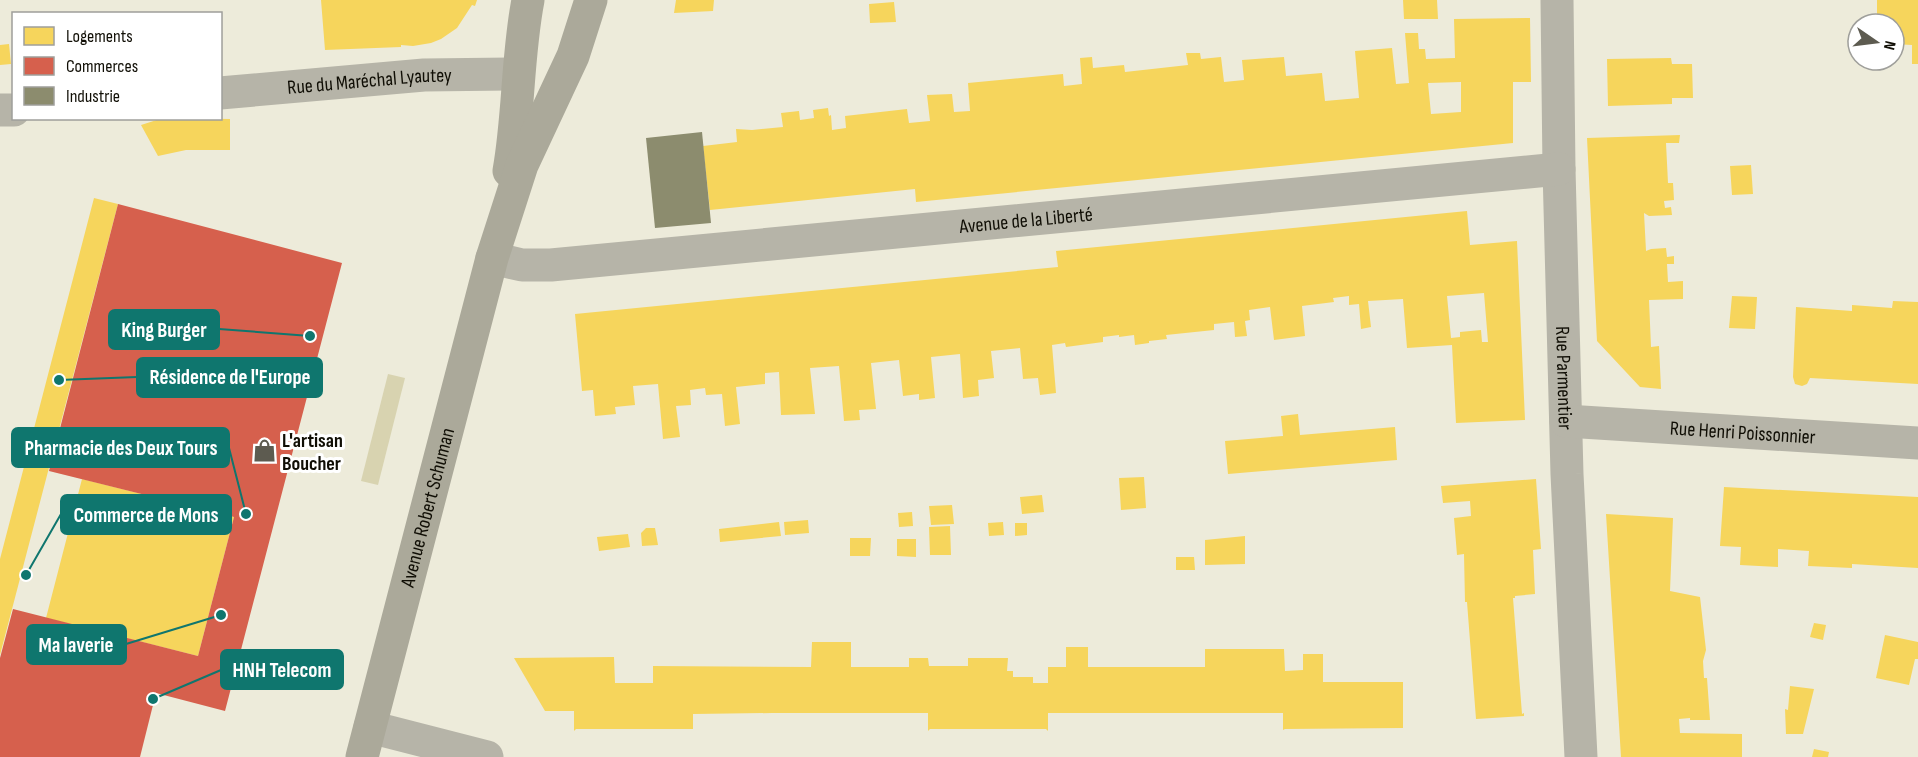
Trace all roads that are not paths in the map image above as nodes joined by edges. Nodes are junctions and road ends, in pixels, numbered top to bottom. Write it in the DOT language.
graph roads {
  1 [pos="528,0"];
  2 [pos="591,0"];
  3 [pos="1557,0"];
  4 [pos="518,74"];
  5 [pos="222,93"];
  6 [pos="1559,169"];
  7 [pos="492,258"];
  8 [pos="1566,421"];
  9 [pos="1918,443"];
  10 [pos="366,742"];
  11 [pos="487,757"];
  12 [pos="1581,757"];
  1 -- 4 [label="main road, Avenue Robert Schuman"];
  2 -- 7 [label="main road, Avenue Robert Schuman"];
  3 -- 6 [label="street, Rue Parmentier"];
  4 -- 5 [label="street, Rue du Maréchal Lyautey"];
  4 -- 7 [label="main road, Avenue Robert Schuman"];
  6 -- 7 [label="street, Avenue de la Liberté"];
  6 -- 8 [label="street, Rue Parmentier"];
  7 -- 10 [label="main road, Avenue Robert Schuman"];
  8 -- 9 [label="street, Rue Henri Poissonnier"];
  8 -- 12 [label="street, Rue Parmentier"];
  10 -- 11 [label="street"];
}
